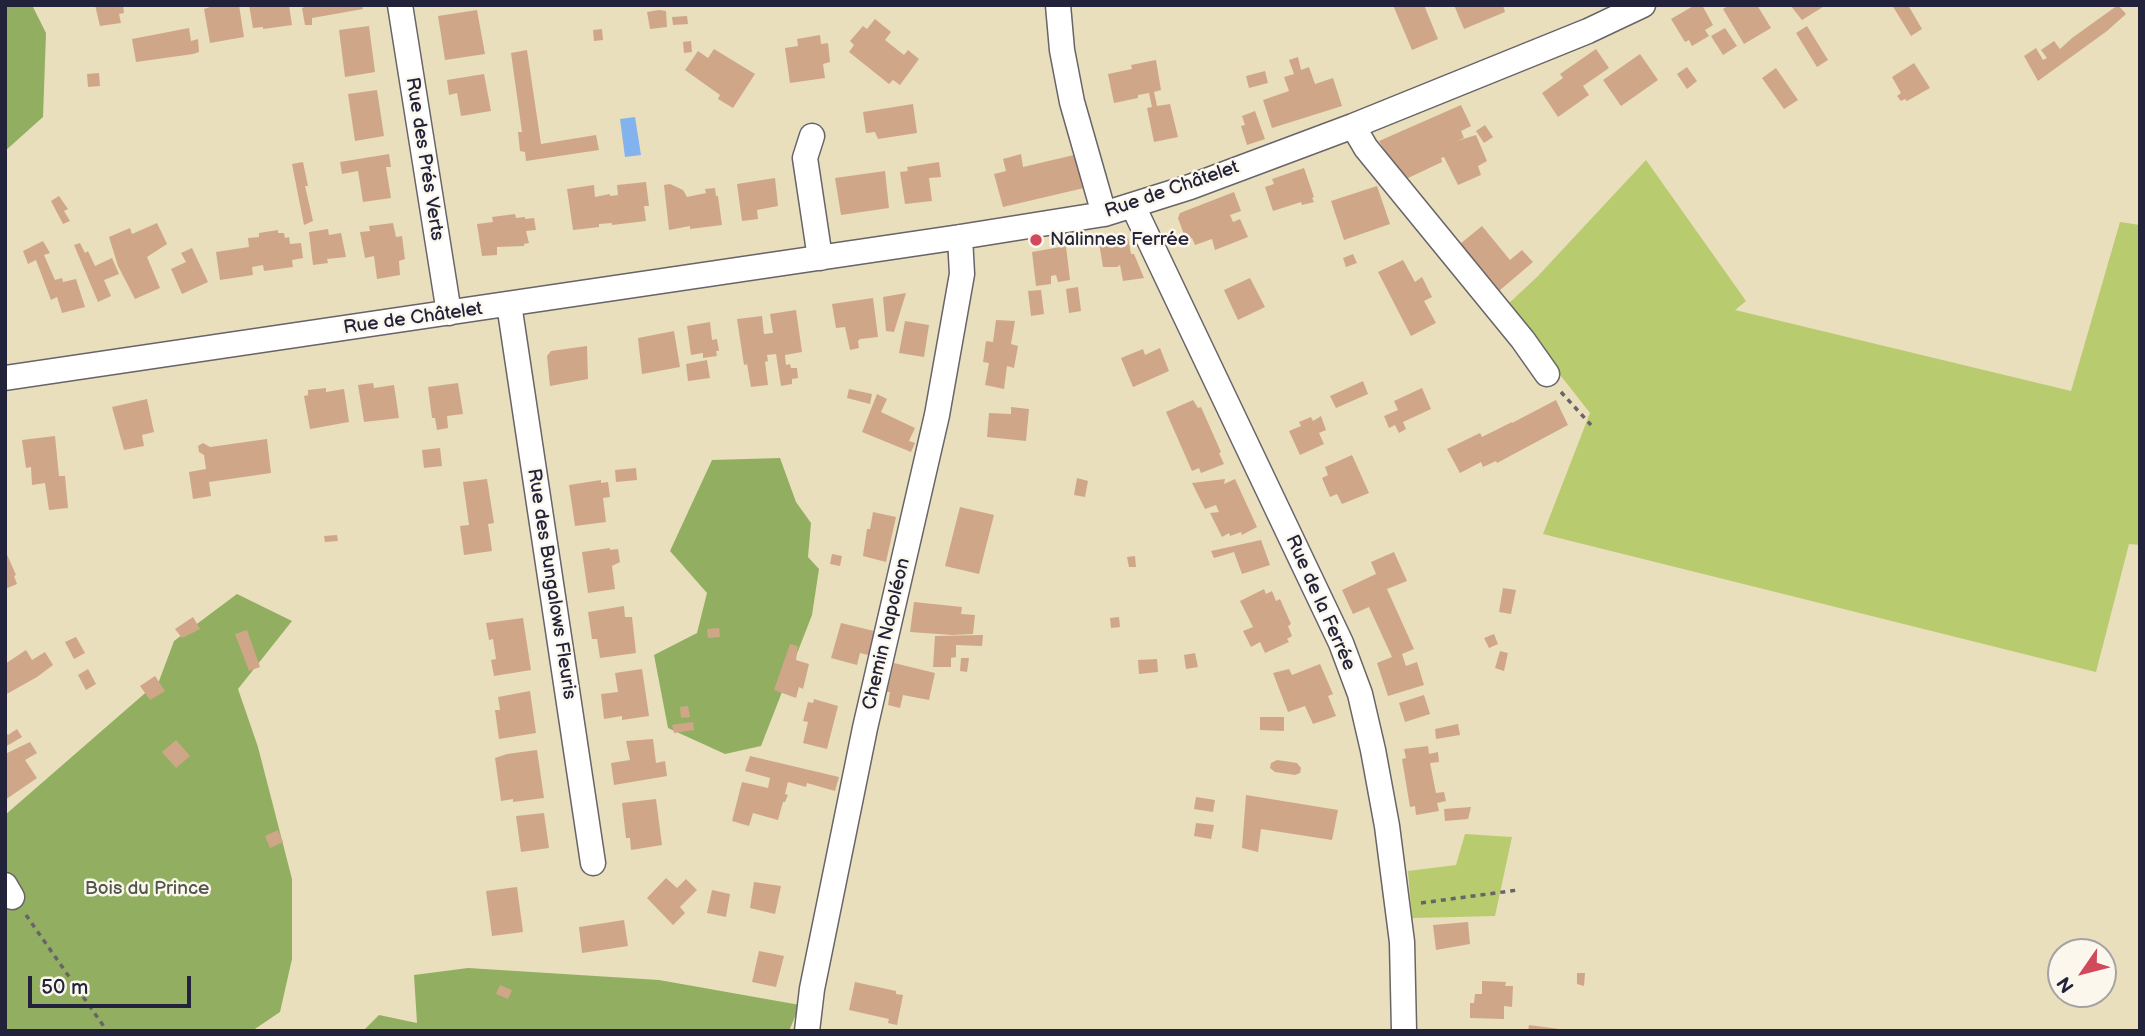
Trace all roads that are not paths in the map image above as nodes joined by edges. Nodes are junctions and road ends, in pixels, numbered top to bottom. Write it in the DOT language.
graph roads {
  1 [pos="400,5"];
  2 [pos="1058,5"];
  3 [pos="1643,5"];
  4 [pos="1353,126"];
  5 [pos="812,136"];
  6 [pos="1133,206"];
  7 [pos="1104,214"];
  8 [pos="960,237"];
  9 [pos="820,258"];
  10 [pos="509,304"];
  11 [pos="449,313"];
  12 [pos="1546,374"];
  13 [pos="5,378"];
  14 [pos="593,863"];
  15 [pos="807,1031"];
  16 [pos="1404,1031"];
  1 -- 11 [label="street, Rue des Prés Verts"];
  2 -- 7 [label="street"];
  3 -- 4 [label="street, Rue de Châtelet"];
  4 -- 6 [label="street, Rue de Châtelet"];
  4 -- 12 [label="street"];
  5 -- 9 [label="street"];
  6 -- 7 [label="street, Rue de Châtelet"];
  6 -- 16 [label="street, Rue de la Ferrée"];
  7 -- 8 [label="street, Rue de Châtelet"];
  8 -- 9 [label="street, Rue de Châtelet"];
  8 -- 15 [label="street, Chemin Napoléon"];
  9 -- 10 [label="street, Rue de Châtelet"];
  10 -- 11 [label="street, Rue de Châtelet"];
  10 -- 14 [label="street, Rue des Bungalows Fleuris"];
  11 -- 13 [label="street, Rue de Châtelet"];
}
